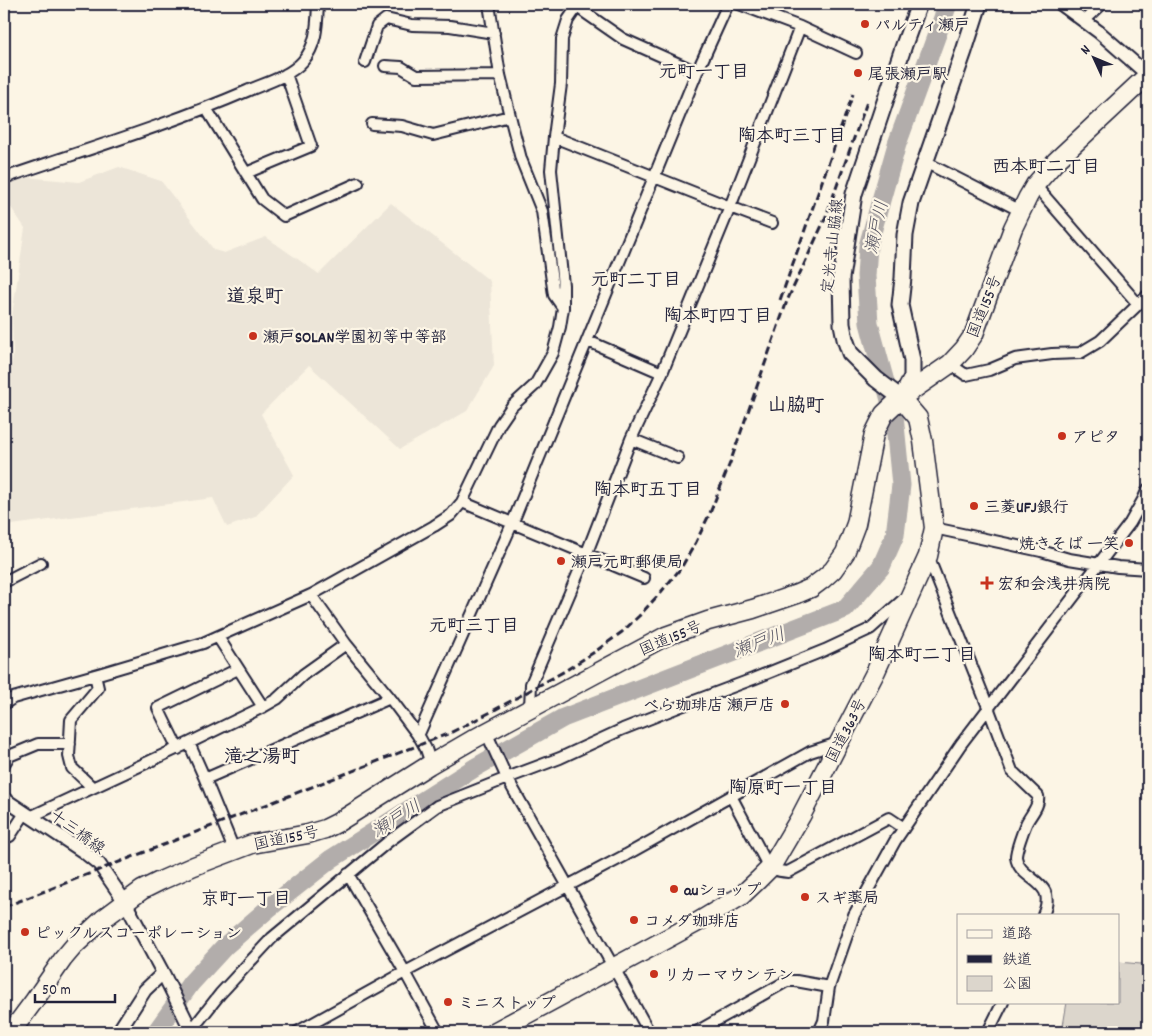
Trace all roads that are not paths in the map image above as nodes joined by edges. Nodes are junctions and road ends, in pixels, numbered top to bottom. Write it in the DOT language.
graph roads {
  1 [pos="318,4"];
  2 [pos="489,4"];
  3 [pos="728,4"];
  4 [pos="740,4"];
  5 [pos="919,4"];
  6 [pos="979,4"];
  7 [pos="1061,4"];
  8 [pos="1102,4"];
  9 [pos="578,6"];
  10 [pos="1084,21"];
  11 [pos="800,27"];
  12 [pos="494,32"];
  13 [pos="856,53"];
  14 [pos="365,62"];
  15 [pos="385,66"];
  16 [pos="698,72"];
  17 [pos="286,74"];
  18 [pos="500,75"];
  19 [pos="1148,75"];
  20 [pos="206,108"];
  21 [pos="510,116"];
  22 [pos="372,124"];
  23 [pos="554,137"];
  24 [pos="925,162"];
  25 [pos="246,174"];
  26 [pos="655,176"];
  27 [pos="4,178"];
  28 [pos="358,183"];
  29 [pos="1035,185"];
  30 [pos="730,207"];
  31 [pos="1021,211"];
  32 [pos="772,223"];
  33 [pos="1148,295"];
  34 [pos="1138,304"];
  35 [pos="563,308"];
  36 [pos="588,341"];
  37 [pos="950,364"];
  38 [pos="662,372"];
  39 [pos="901,398"];
  40 [pos="631,439"];
  41 [pos="678,458"];
  42 [pos="1148,489"];
  43 [pos="462,502"];
  44 [pos="512,524"];
  45 [pos="934,528"];
  46 [pos="586,555"];
  47 [pos="928,556"];
  48 [pos="41,563"];
  49 [pos="1098,563"];
  50 [pos="1148,569"];
  51 [pos="644,578"];
  52 [pos="4,582"];
  53 [pos="913,592"];
  54 [pos="311,595"];
  55 [pos="218,637"];
  56 [pos="346,644"];
  57 [pos="238,669"];
  58 [pos="95,675"];
  59 [pos="390,698"];
  60 [pos="4,704"];
  61 [pos="263,707"];
  62 [pos="988,707"];
  63 [pos="530,708"];
  64 [pos="418,736"];
  65 [pos="488,737"];
  66 [pos="838,743"];
  67 [pos="70,744"];
  68 [pos="189,744"];
  69 [pos="178,749"];
  70 [pos="4,764"];
  71 [pos="429,765"];
  72 [pos="505,774"];
  73 [pos="206,779"];
  74 [pos="92,787"];
  75 [pos="731,796"];
  76 [pos="4,799"];
  77 [pos="28,815"];
  78 [pos="904,828"];
  79 [pos="4,838"];
  80 [pos="234,850"];
  81 [pos="771,867"];
  82 [pos="348,874"];
  83 [pos="567,886"];
  84 [pos="125,902"];
  85 [pos="1044,914"];
  86 [pos="614,968"];
  87 [pos="405,972"];
  88 [pos="165,977"];
  89 [pos="829,987"];
  90 [pos="1002,1004"];
  91 [pos="190,1029"];
  92 [pos="10,1032"];
  93 [pos="118,1032"];
  94 [pos="297,1032"];
  95 [pos="438,1032"];
  96 [pos="494,1032"];
  97 [pos="648,1032"];
  98 [pos="696,1032"];
  99 [pos="820,1032"];
  100 [pos="988,1032"];
  1 -- 17 [label="street"];
  2 -- 12 [label="street"];
  3 -- 16 [label="street"];
  4 -- 11 [label="street"];
  5 -- 39 [label="main road, 定光寺山脇線"];
  6 -- 24 [label="main road"];
  7 -- 10 [label="street"];
  8 -- 10 [label="street"];
  9 -- 16 [label="street"];
  9 -- 23 [label="street"];
  10 -- 19 [label="street"];
  11 -- 13 [label="street"];
  11 -- 30 [label="street"];
  12 -- 14 [label="street"];
  12 -- 18 [label="street"];
  15 -- 18 [label="street"];
  16 -- 26 [label="street"];
  17 -- 20 [label="street"];
  17 -- 25 [label="street"];
  18 -- 21 [label="street"];
  19 -- 29 [label="highway, 国道155号"];
  20 -- 25 [label="street"];
  20 -- 27 [label="street"];
  21 -- 22 [label="street"];
  21 -- 35 [label="street"];
  23 -- 26 [label="street"];
  23 -- 35 [label="street"];
  24 -- 31 [label="street"];
  24 -- 39 [label="main road"];
  25 -- 28 [label="street"];
  26 -- 30 [label="street"];
  26 -- 36 [label="street"];
  29 -- 31 [label="highway, 国道155号"];
  29 -- 34 [label="street"];
  30 -- 32 [label="street"];
  30 -- 38 [label="street"];
  31 -- 37 [label="highway, 国道155号"];
  33 -- 34 [label="street"];
  34 -- 37 [label="street"];
  35 -- 43 [label="street"];
  36 -- 38 [label="street"];
  36 -- 44 [label="street"];
  37 -- 39 [label="highway, 国道155号"];
  38 -- 40 [label="street"];
  39 -- 45 [label="highway, 国道363号"];
  39 -- 63 [label="highway, 国道155号"];
  40 -- 41 [label="street"];
  40 -- 46 [label="street"];
  42 -- 49 [label="street"];
  43 -- 44 [label="street"];
  43 -- 54 [label="street"];
  44 -- 46 [label="street"];
  44 -- 64 [label="street"];
  45 -- 47 [label="highway, 国道363号"];
  45 -- 49 [label="street"];
  46 -- 51 [label="street"];
  46 -- 63 [label="street"];
  47 -- 53 [label="highway, 国道363号"];
  47 -- 62 [label="street"];
  48 -- 52 [label="street"];
  49 -- 50 [label="street"];
  49 -- 62 [label="street"];
  53 -- 66 [label="highway, 国道363号"];
  53 -- 72 [label="street"];
  54 -- 55 [label="street"];
  54 -- 56 [label="street"];
  55 -- 57 [label="street"];
  55 -- 58 [label="street"];
  56 -- 59 [label="street"];
  56 -- 61 [label="street"];
  57 -- 61 [label="street"];
  57 -- 69 [label="street"];
  58 -- 60 [label="street"];
  58 -- 67 [label="street"];
  59 -- 64 [label="street"];
  59 -- 73 [label="street"];
  61 -- 68 [label="street"];
  62 -- 78 [label="street"];
  62 -- 85 [label="street"];
  63 -- 65 [label="highway, 国道155号"];
  64 -- 71 [label="street"];
  65 -- 71 [label="highway, 国道155号"];
  65 -- 72 [label="street"];
  66 -- 75 [label="street"];
  66 -- 81 [label="highway, 国道363号"];
  67 -- 70 [label="street"];
  67 -- 74 [label="street"];
  68 -- 69 [label="street"];
  68 -- 73 [label="street"];
  69 -- 74 [label="street"];
  71 -- 80 [label="highway, 国道155号"];
  72 -- 82 [label="street"];
  72 -- 83 [label="street"];
  73 -- 80 [label="street"];
  74 -- 77 [label="street"];
  75 -- 81 [label="street"];
  75 -- 83 [label="street"];
  76 -- 77 [label="street, 十三橋線"];
  77 -- 79 [label="street"];
  77 -- 84 [label="street, 十三橋線"];
  78 -- 81 [label="street"];
  78 -- 89 [label="street"];
  80 -- 84 [label="highway, 国道155号"];
  81 -- 86 [label="highway, 国道363号"];
  82 -- 87 [label="street"];
  82 -- 91 [label="street"];
  83 -- 86 [label="street"];
  83 -- 87 [label="street"];
  84 -- 88 [label="street, 十三橋線"];
  84 -- 92 [label="highway, 国道155号"];
  86 -- 96 [label="highway, 国道363号"];
  86 -- 97 [label="street"];
  87 -- 94 [label="street"];
  87 -- 95 [label="street"];
  88 -- 91 [label="street, 十三橋線"];
  88 -- 93 [label="street"];
  89 -- 98 [label="street"];
  89 -- 99 [label="street"];
  90 -- 100 [label="street"];
}
